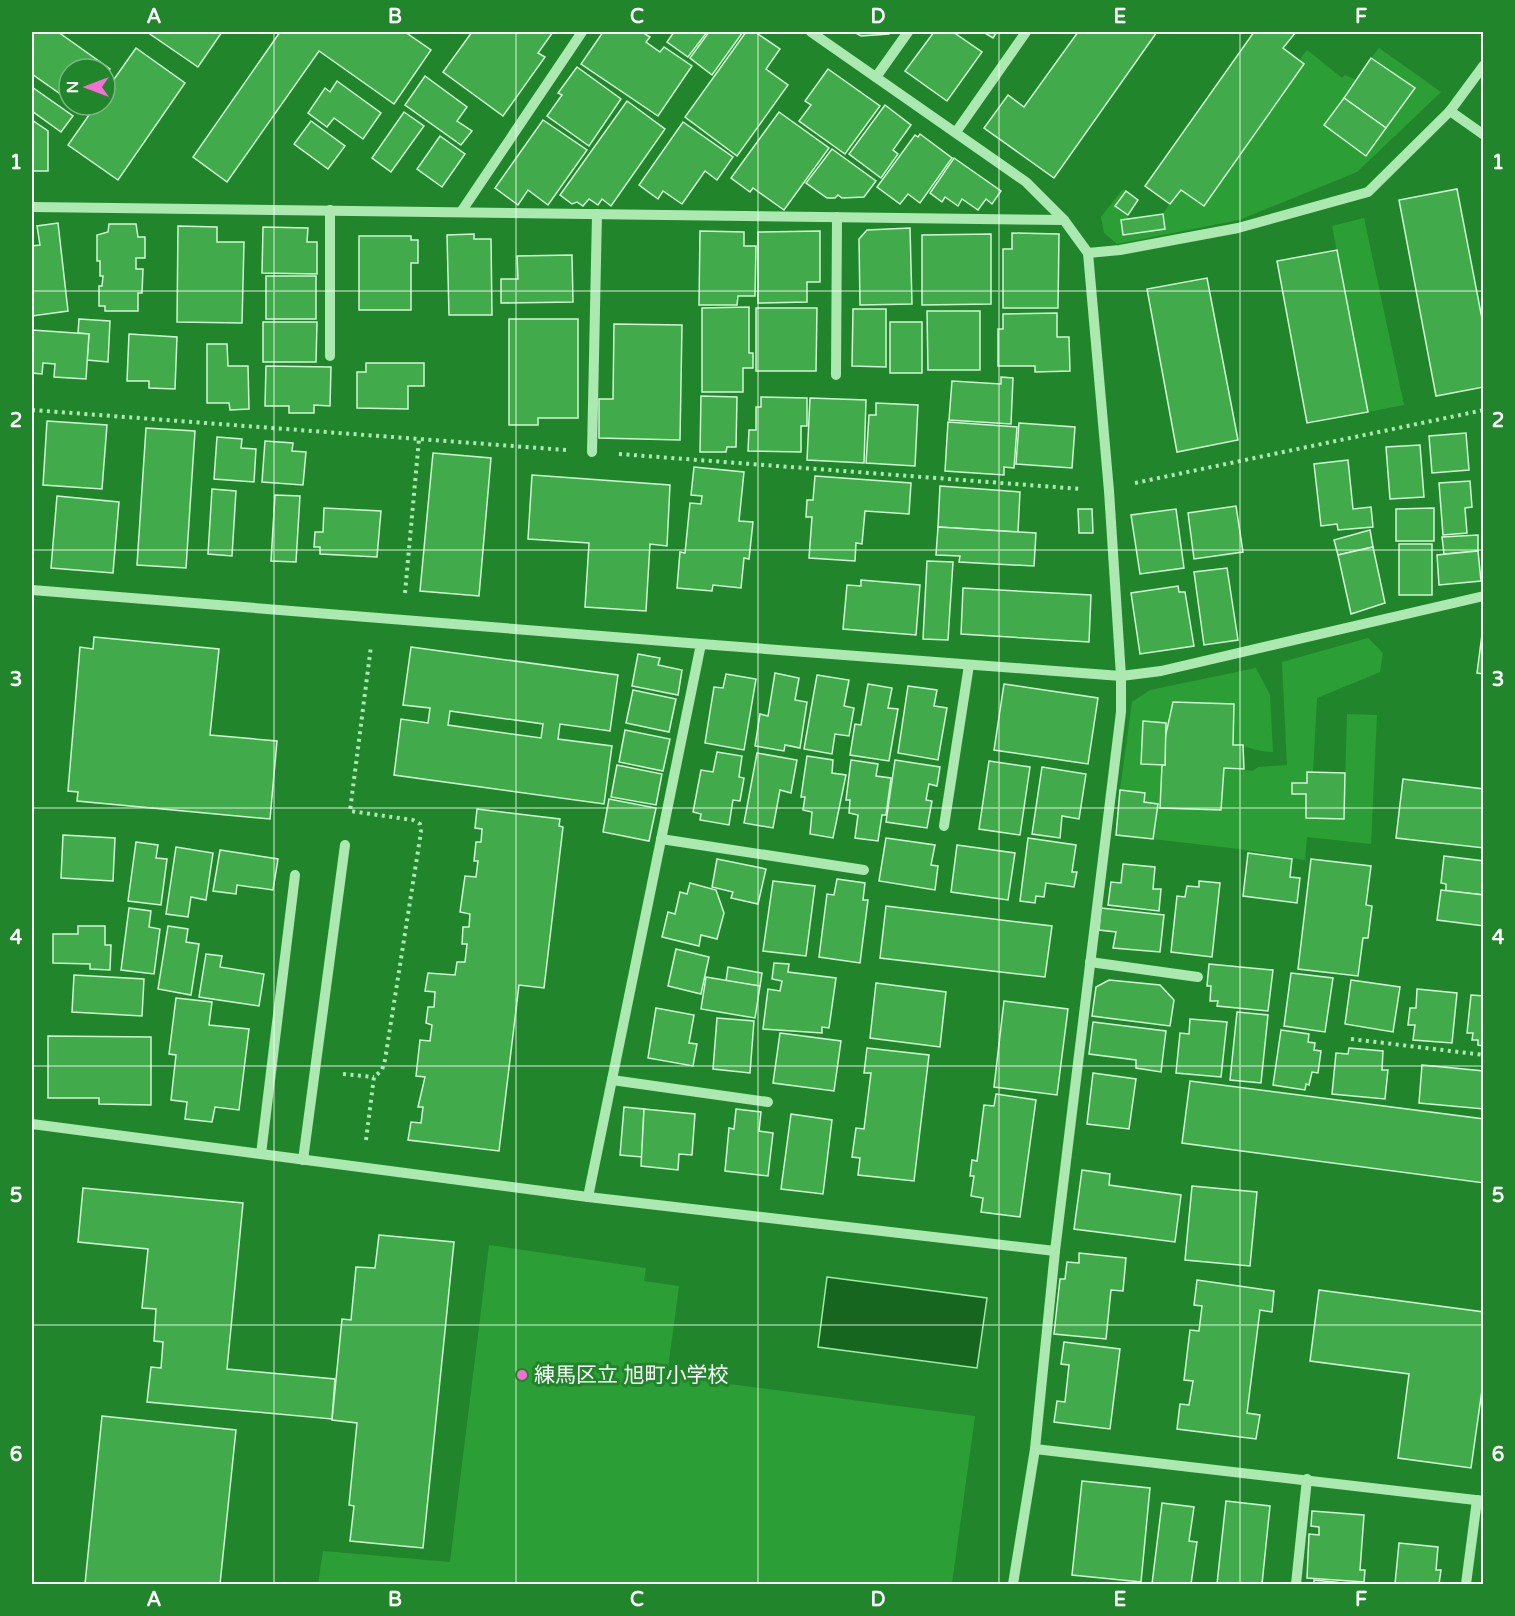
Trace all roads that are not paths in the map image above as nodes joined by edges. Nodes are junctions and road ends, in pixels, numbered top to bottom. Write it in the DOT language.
graph roads {
  1 [pos="582,32"];
  2 [pos="811,32"];
  3 [pos="908,32"];
  4 [pos="1026,32"];
  5 [pos="1484,65"];
  6 [pos="876,77"];
  7 [pos="1450,111"];
  8 [pos="956,132"];
  9 [pos="1484,135"];
  10 [pos="32,207"];
  11 [pos="330,210"];
  12 [pos="461,212"];
  13 [pos="597,214"];
  14 [pos="837,218"];
  15 [pos="1065,220"];
  16 [pos="1088,253"];
  17 [pos="330,356"];
  18 [pos="836,375"];
  19 [pos="592,452"];
  20 [pos="32,590"];
  21 [pos="1484,596"];
  22 [pos="701,644"];
  23 [pos="969,665"];
  24 [pos="1121,676"];
  25 [pos="944,826"];
  26 [pos="661,839"];
  27 [pos="345,845"];
  28 [pos="864,870"];
  29 [pos="295,875"];
  30 [pos="1090,962"];
  31 [pos="1198,977"];
  32 [pos="612,1080"];
  33 [pos="768,1102"];
  34 [pos="32,1124"];
  35 [pos="261,1154"];
  36 [pos="303,1160"];
  37 [pos="588,1197"];
  38 [pos="1054,1251"];
  39 [pos="1035,1449"];
  40 [pos="1307,1479"];
  41 [pos="1480,1501"];
  42 [pos="1013,1584"];
  43 [pos="1296,1584"];
  44 [pos="1466,1584"];
  1 -- 12 [label="street"];
  2 -- 6 [label="street"];
  3 -- 6 [label="street"];
  4 -- 8 [label="street"];
  5 -- 7 [label="street"];
  6 -- 8 [label="street"];
  7 -- 9 [label="street"];
  7 -- 16 [label="street"];
  8 -- 15 [label="street"];
  10 -- 11 [label="street"];
  11 -- 12 [label="street"];
  11 -- 17 [label="street"];
  12 -- 13 [label="street"];
  13 -- 14 [label="street"];
  13 -- 19 [label="street"];
  14 -- 15 [label="street"];
  14 -- 18 [label="street"];
  15 -- 16 [label="street"];
  16 -- 24 [label="street"];
  20 -- 22 [label="street"];
  21 -- 24 [label="street"];
  22 -- 23 [label="street"];
  22 -- 26 [label="street"];
  23 -- 24 [label="street"];
  23 -- 25 [label="street"];
  24 -- 30 [label="street"];
  26 -- 28 [label="street"];
  26 -- 32 [label="street"];
  27 -- 36 [label="street"];
  29 -- 35 [label="street"];
  30 -- 31 [label="street"];
  30 -- 38 [label="street"];
  32 -- 33 [label="street"];
  32 -- 37 [label="street"];
  34 -- 35 [label="street"];
  35 -- 36 [label="street"];
  36 -- 37 [label="street"];
  37 -- 38 [label="street"];
  38 -- 39 [label="street"];
  39 -- 40 [label="street"];
  39 -- 42 [label="street"];
  40 -- 41 [label="street"];
  40 -- 43 [label="street"];
  41 -- 44 [label="street"];
}
